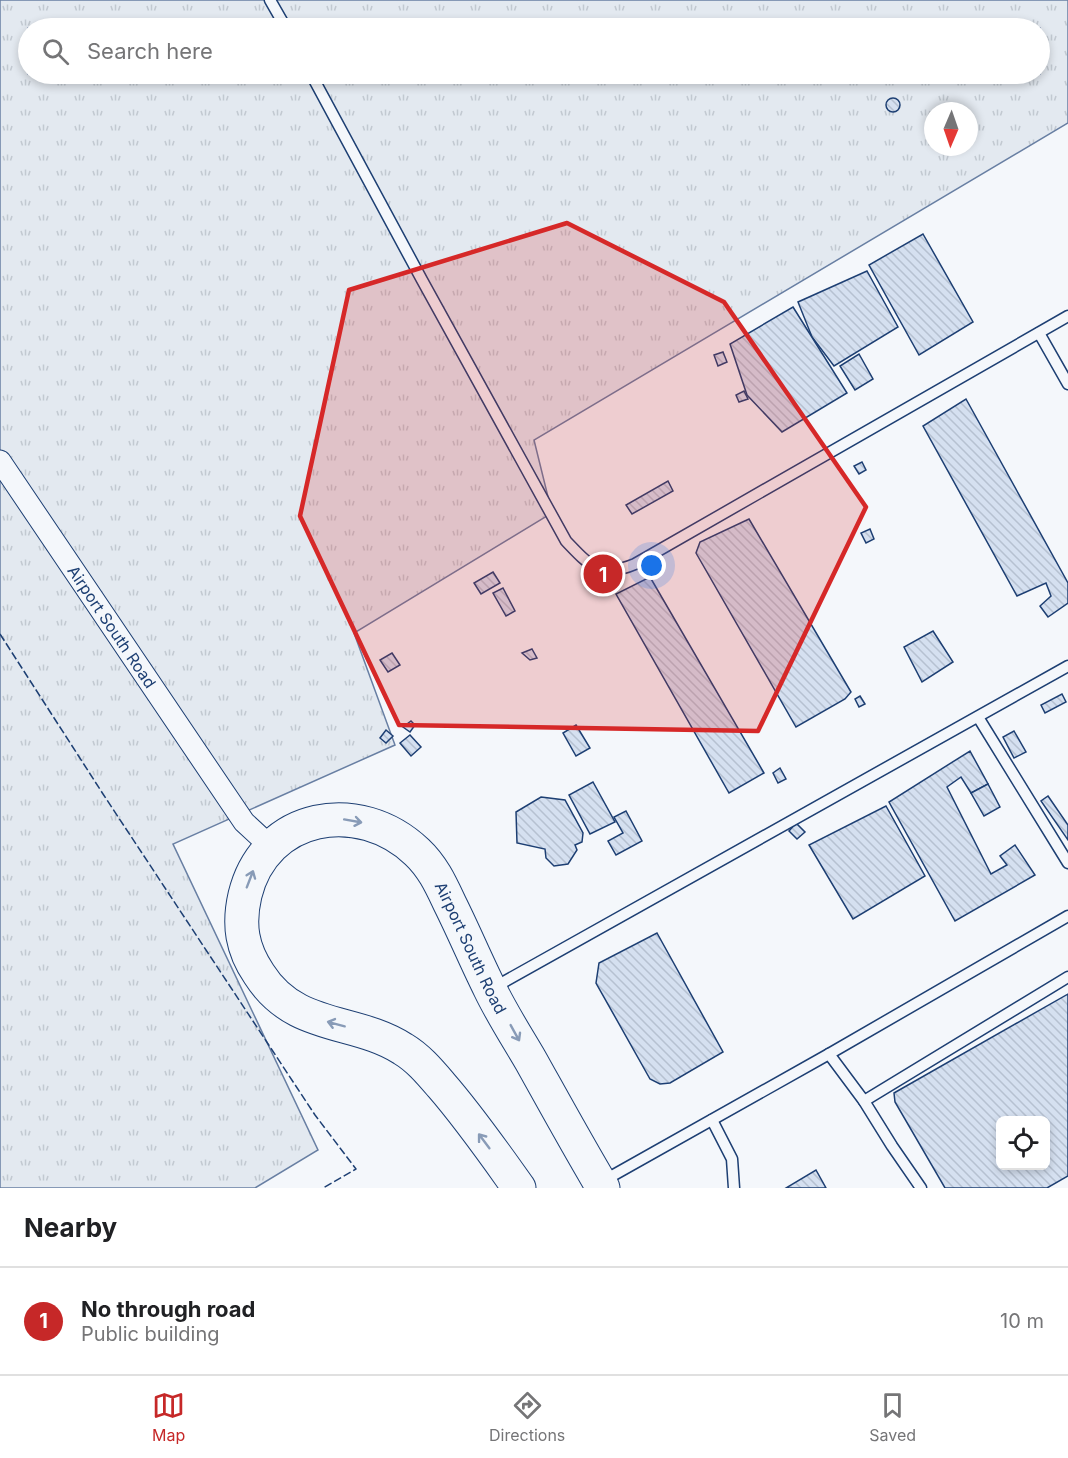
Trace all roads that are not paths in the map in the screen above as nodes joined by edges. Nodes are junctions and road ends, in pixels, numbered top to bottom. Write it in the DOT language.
graph roads {
  1 [pos="270,0"];
  2 [pos="280,18"];
  3 [pos="316,84"];
  4 [pos="1068,316"];
  5 [pos="1039,333"];
  6 [pos="1068,384"];
  7 [pos="0,460"];
  8 [pos="1068,666"];
  9 [pos="978,717"];
  10 [pos="284,838"];
  11 [pos="1068,863"];
  12 [pos="1068,916"];
  13 [pos="1068,977"];
  14 [pos="490,989"];
  15 [pos="829,1054"];
  16 [pos="864,1101"];
  17 [pos="712,1120"];
  18 [pos="601,1185"];
  19 [pos="519,1188"];
  20 [pos="734,1188"];
  21 [pos="921,1188"];
  1 -- 2 [label="lane"];
  3 -- 5 [label="lane"];
  4 -- 5 [label="lane"];
  5 -- 6 [label="lane"];
  7 -- 10 [label="street, Airport South Road"];
  8 -- 9 [label="lane"];
  9 -- 11 [label="lane"];
  9 -- 14 [label="lane"];
  10 -- 14 [label="main road, Airport South Road, one-way"];
  19 -- 10 [label="main road, one-way"];
  12 -- 15 [label="lane"];
  13 -- 16 [label="lane"];
  14 -- 18 [label="main road, Airport South Road, one-way"];
  15 -- 16 [label="lane"];
  15 -- 17 [label="lane"];
  16 -- 21 [label="lane"];
  17 -- 18 [label="lane"];
  17 -- 20 [label="lane"];
}
